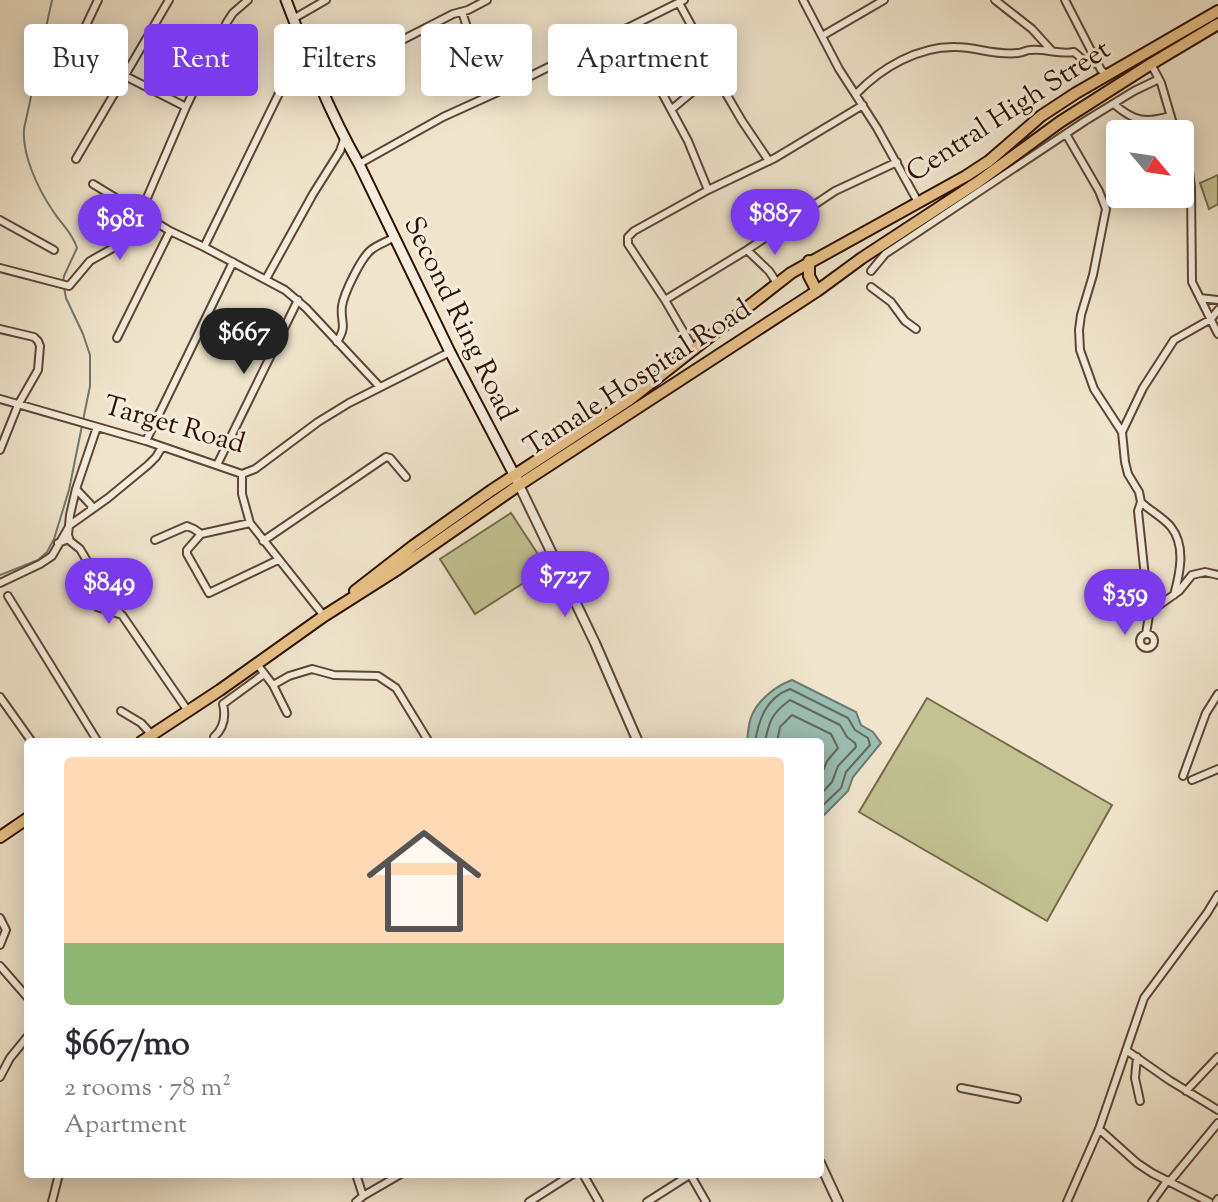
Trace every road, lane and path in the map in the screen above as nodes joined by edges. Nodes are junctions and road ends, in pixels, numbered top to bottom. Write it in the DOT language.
graph roads {
  1 [pos="98,0"];
  2 [pos="169,0"];
  3 [pos="248,0"];
  4 [pos="286,0"];
  5 [pos="326,0"];
  6 [pos="487,0"];
  7 [pos="803,0"];
  8 [pos="884,0"];
  9 [pos="995,0"];
  10 [pos="1065,0"];
  11 [pos="681,1"];
  12 [pos="1218,11"];
  13 [pos="462,12"];
  14 [pos="293,19"];
  15 [pos="87,24"];
  16 [pos="295,24"];
  17 [pos="466,24"];
  18 [pos="635,24"];
  19 [pos="692,24"];
  20 [pos="1218,24"];
  21 [pos="822,36"];
  22 [pos="405,38"];
  23 [pos="1053,52"];
  24 [pos="1098,63"];
  25 [pos="1151,64"];
  26 [pos="128,72"];
  27 [pos="1107,75"];
  28 [pos="128,77"];
  29 [pos="1159,79"];
  30 [pos="856,94"];
  31 [pos="114,96"];
  32 [pos="278,96"];
  33 [pos="326,96"];
  34 [pos="489,96"];
  35 [pos="665,96"];
  36 [pos="687,96"];
  37 [pos="729,96"];
  38 [pos="863,105"];
  39 [pos="1115,105"];
  40 [pos="186,107"];
  41 [pos="672,109"];
  42 [pos="1078,110"];
  43 [pos="1041,116"];
  44 [pos="1170,116"];
  45 [pos="1171,120"];
  46 [pos="1085,121"];
  47 [pos="1045,133"];
  48 [pos="1066,134"];
  49 [pos="344,139"];
  50 [pos="76,159"];
  51 [pos="769,161"];
  52 [pos="897,162"];
  53 [pos="359,164"];
  54 [pos="93,184"];
  55 [pos="708,190"];
  56 [pos="918,202"];
  57 [pos="1193,208"];
  58 [pos="139,211"];
  59 [pos="0,220"];
  60 [pos="170,231"];
  61 [pos="393,238"];
  62 [pos="204,247"];
  63 [pos="54,250"];
  64 [pos="747,250"];
  65 [pos="862,258"];
  66 [pos="809,261"];
  67 [pos="233,262"];
  68 [pos="0,268"];
  69 [pos="871,271"];
  70 [pos="266,279"];
  71 [pos="777,283"];
  72 [pos="871,287"];
  73 [pos="817,291"];
  74 [pos="1200,298"];
  75 [pos="298,300"];
  76 [pos="665,300"];
  77 [pos="1218,300"];
  78 [pos="1218,310"];
  79 [pos="1211,319"];
  80 [pos="0,329"];
  81 [pos="916,329"];
  82 [pos="1218,334"];
  83 [pos="117,338"];
  84 [pos="337,342"];
  85 [pos="694,350"];
  86 [pos="450,352"];
  87 [pos="379,386"];
  88 [pos="0,399"];
  89 [pos="18,405"];
  90 [pos="95,426"];
  91 [pos="1122,432"];
  92 [pos="146,441"];
  93 [pos="162,447"];
  94 [pos="0,450"];
  95 [pos="217,465"];
  96 [pos="242,474"];
  97 [pos="406,477"];
  98 [pos="517,480"];
  99 [pos="76,489"];
  100 [pos="1141,502"];
  101 [pos="91,510"];
  102 [pos="250,523"];
  103 [pos="70,525"];
  104 [pos="201,534"];
  105 [pos="68,535"];
  106 [pos="155,540"];
  107 [pos="263,541"];
  108 [pos="58,543"];
  109 [pos="278,560"];
  110 [pos="92,574"];
  111 [pos="1218,575"];
  112 [pos="0,583"];
  113 [pos="1174,595"];
  114 [pos="8,596"];
  115 [pos="120,613"];
  116 [pos="1149,615"];
  117 [pos="324,616"];
  118 [pos="1146,634"];
  119 [pos="257,664"];
  120 [pos="264,674"];
  121 [pos="273,685"];
  122 [pos="1218,694"];
  123 [pos="0,697"];
  124 [pos="121,711"];
  125 [pos="189,711"];
  126 [pos="287,713"];
  127 [pos="152,735"];
  128 [pos="214,737"];
  129 [pos="29,738"];
  130 [pos="96,738"];
  131 [pos="147,738"];
  132 [pos="427,738"];
  133 [pos="636,738"];
  134 [pos="1218,769"];
  135 [pos="1183,776"];
  136 [pos="1192,780"];
  137 [pos="24,821"];
  138 [pos="0,837"];
  139 [pos="1218,895"];
  140 [pos="0,918"];
  141 [pos="0,945"];
  142 [pos="0,966"];
  143 [pos="24,993"];
  144 [pos="24,1041"];
  145 [pos="1126,1050"];
  146 [pos="1137,1057"];
  147 [pos="1218,1057"];
  148 [pos="0,1077"];
  149 [pos="961,1088"];
  150 [pos="1186,1091"];
  151 [pos="1017,1099"];
  152 [pos="1140,1101"];
  153 [pos="1218,1110"];
  154 [pos="1218,1123"];
  155 [pos="1099,1129"];
  156 [pos="824,1172"];
  157 [pos="58,1178"];
  158 [pos="357,1178"];
  159 [pos="394,1178"];
  160 [pos="567,1178"];
  161 [pos="585,1178"];
  162 [pos="684,1178"];
  163 [pos="692,1178"];
  164 [pos="1167,1181"];
  165 [pos="363,1196"];
  166 [pos="52,1202"];
  167 [pos="356,1202"];
  168 [pos="529,1202"];
  169 [pos="599,1202"];
  170 [pos="647,1202"];
  171 [pos="706,1202"];
  172 [pos="838,1202"];
  173 [pos="1067,1202"];
  174 [pos="1152,1202"];
  175 [pos="1209,1202"];
  1 -- 15 [label="street"];
  2 -- 26 [label="street"];
  3 -- 40 [label="street"];
  4 -- 14 [label="main road, Second Ring Road"];
  5 -- 14 [label="street"];
  6 -- 13 [label="street"];
  7 -- 21 [label="street"];
  8 -- 21 [label="street"];
  9 -- 23 [label="street"];
  10 -- 24 [label="street"];
  11 -- 18 [label="street"];
  11 -- 19 [label="street"];
  12 -- 27 [label="highway, Central High Street"];
  13 -- 17 [label="street"];
  13 -- 22 [label="street"];
  14 -- 16 [label="main road, Second Ring Road"];
  20 -- 25 [label="highway, Central High Street"];
  21 -- 30 [label="street"];
  23 -- 24 [label="street"];
  23 -- 30 [label="street"];
  24 -- 27 [label="street"];
  25 -- 29 [label="street"];
  25 -- 42 [label="highway, Central High Street"];
  27 -- 43 [label="highway, Central High Street"];
  28 -- 40 [label="street"];
  29 -- 39 [label="street"];
  29 -- 44 [label="street"];
  30 -- 38 [label="street"];
  31 -- 50 [label="street"];
  32 -- 62 [label="street"];
  33 -- 49 [label="main road, Second Ring Road"];
  34 -- 53 [label="street"];
  35 -- 41 [label="street"];
  36 -- 41 [label="street"];
  37 -- 51 [label="street"];
  38 -- 51 [label="street"];
  38 -- 52 [label="street"];
  39 -- 44 [label="street"];
  39 -- 46 [label="street"];
  40 -- 58 [label="street"];
  41 -- 55 [label="street"];
  42 -- 46 [label="street"];
  42 -- 47 [label="highway, Central High Street"];
  43 -- 47 [label="highway"];
  43 -- 56 [label="highway, Central High Street"];
  44 -- 45 [label="street"];
  46 -- 48 [label="street"];
  47 -- 65 [label="highway, Central High Street"];
  48 -- 69 [label="street"];
  48 -- 91 [label="street"];
  49 -- 53 [label="main road, Second Ring Road"];
  49 -- 70 [label="street"];
  51 -- 55 [label="street"];
  52 -- 56 [label="street"];
  52 -- 64 [label="street"];
  53 -- 61 [label="main road, Second Ring Road"];
  54 -- 58 [label="street"];
  55 -- 76 [label="street"];
  56 -- 66 [label="highway, Central High Street"];
  57 -- 74 [label="street"];
  58 -- 60 [label="street"];
  58 -- 68 [label="street"];
  59 -- 63 [label="street"];
  60 -- 62 [label="street"];
  60 -- 83 [label="street"];
  61 -- 84 [label="street"];
  61 -- 86 [label="main road, Second Ring Road"];
  62 -- 67 [label="street"];
  64 -- 71 [label="street"];
  64 -- 76 [label="street"];
  65 -- 73 [label="highway, Tamale Hospital Road"];
  66 -- 71 [label="highway, Central High Street"];
  66 -- 73 [label="highway"];
  67 -- 70 [label="street"];
  67 -- 92 [label="street"];
  70 -- 75 [label="street"];
  71 -- 85 [label="highway, Central High Street"];
  72 -- 81 [label="street"];
  73 -- 98 [label="highway, Tamale Hospital Road"];
  74 -- 77 [label="street"];
  74 -- 79 [label="street"];
  75 -- 84 [label="street"];
  75 -- 95 [label="street"];
  76 -- 85 [label="street"];
  78 -- 79 [label="street"];
  79 -- 82 [label="street"];
  79 -- 91 [label="street"];
  80 -- 89 [label="street"];
  84 -- 87 [label="street"];
  85 -- 98 [label="highway, Central High Street"];
  86 -- 87 [label="street, Target Road"];
  86 -- 98 [label="main road, Second Ring Road"];
  87 -- 96 [label="street, Target Road"];
  88 -- 89 [label="street, Target Road"];
  89 -- 90 [label="street, Target Road"];
  89 -- 94 [label="street"];
  90 -- 92 [label="street, Target Road"];
  90 -- 99 [label="street"];
  91 -- 100 [label="street"];
  92 -- 93 [label="street, Target Road"];
  93 -- 95 [label="street, Target Road"];
  93 -- 101 [label="street"];
  95 -- 96 [label="street, Target Road"];
  96 -- 102 [label="street"];
  97 -- 107 [label="street"];
  98 -- 117 [label="highway"];
  98 -- 133 [label="street, Second Ring Road"];
  99 -- 101 [label="street"];
  99 -- 103 [label="street"];
  100 -- 113 [label="street"];
  100 -- 116 [label="street"];
  101 -- 103 [label="street"];
  102 -- 104 [label="street"];
  102 -- 107 [label="street"];
  103 -- 105 [label="street"];
  103 -- 108 [label="street"];
  104 -- 106 [label="street"];
  104 -- 109 [label="street"];
  105 -- 108 [label="street"];
  105 -- 110 [label="street"];
  107 -- 109 [label="street"];
  108 -- 112 [label="street"];
  109 -- 117 [label="street"];
  110 -- 115 [label="street"];
  110 -- 115 [label="street"];
  111 -- 113 [label="street"];
  113 -- 116 [label="street"];
  114 -- 130 [label="street"];
  115 -- 125 [label="street"];
  116 -- 118 [label="street"];
  117 -- 119 [label="highway"];
  119 -- 120 [label="street"];
  119 -- 125 [label="highway"];
  120 -- 121 [label="street"];
  120 -- 128 [label="street"];
  121 -- 126 [label="street"];
  121 -- 132 [label="street"];
  122 -- 135 [label="street"];
  123 -- 129 [label="street"];
  124 -- 127 [label="street"];
  125 -- 127 [label="highway"];
  127 -- 131 [label="highway"];
  134 -- 136 [label="street"];
  137 -- 138 [label="highway"];
  139 -- 145 [label="street"];
  140 -- 141 [label="street"];
  142 -- 143 [label="street"];
  144 -- 148 [label="street"];
  145 -- 146 [label="street"];
  145 -- 155 [label="street"];
  146 -- 150 [label="street"];
  146 -- 152 [label="street"];
  147 -- 150 [label="street"];
  149 -- 151 [label="street"];
  150 -- 153 [label="street"];
  154 -- 164 [label="street"];
  155 -- 164 [label="street"];
  155 -- 173 [label="street"];
  156 -- 172 [label="street"];
  157 -- 166 [label="street"];
  158 -- 165 [label="street"];
  159 -- 165 [label="street"];
  160 -- 168 [label="street"];
  161 -- 169 [label="street"];
  162 -- 170 [label="street"];
  163 -- 171 [label="street"];
  164 -- 174 [label="street"];
  164 -- 175 [label="street"];
  165 -- 167 [label="street"];
}
